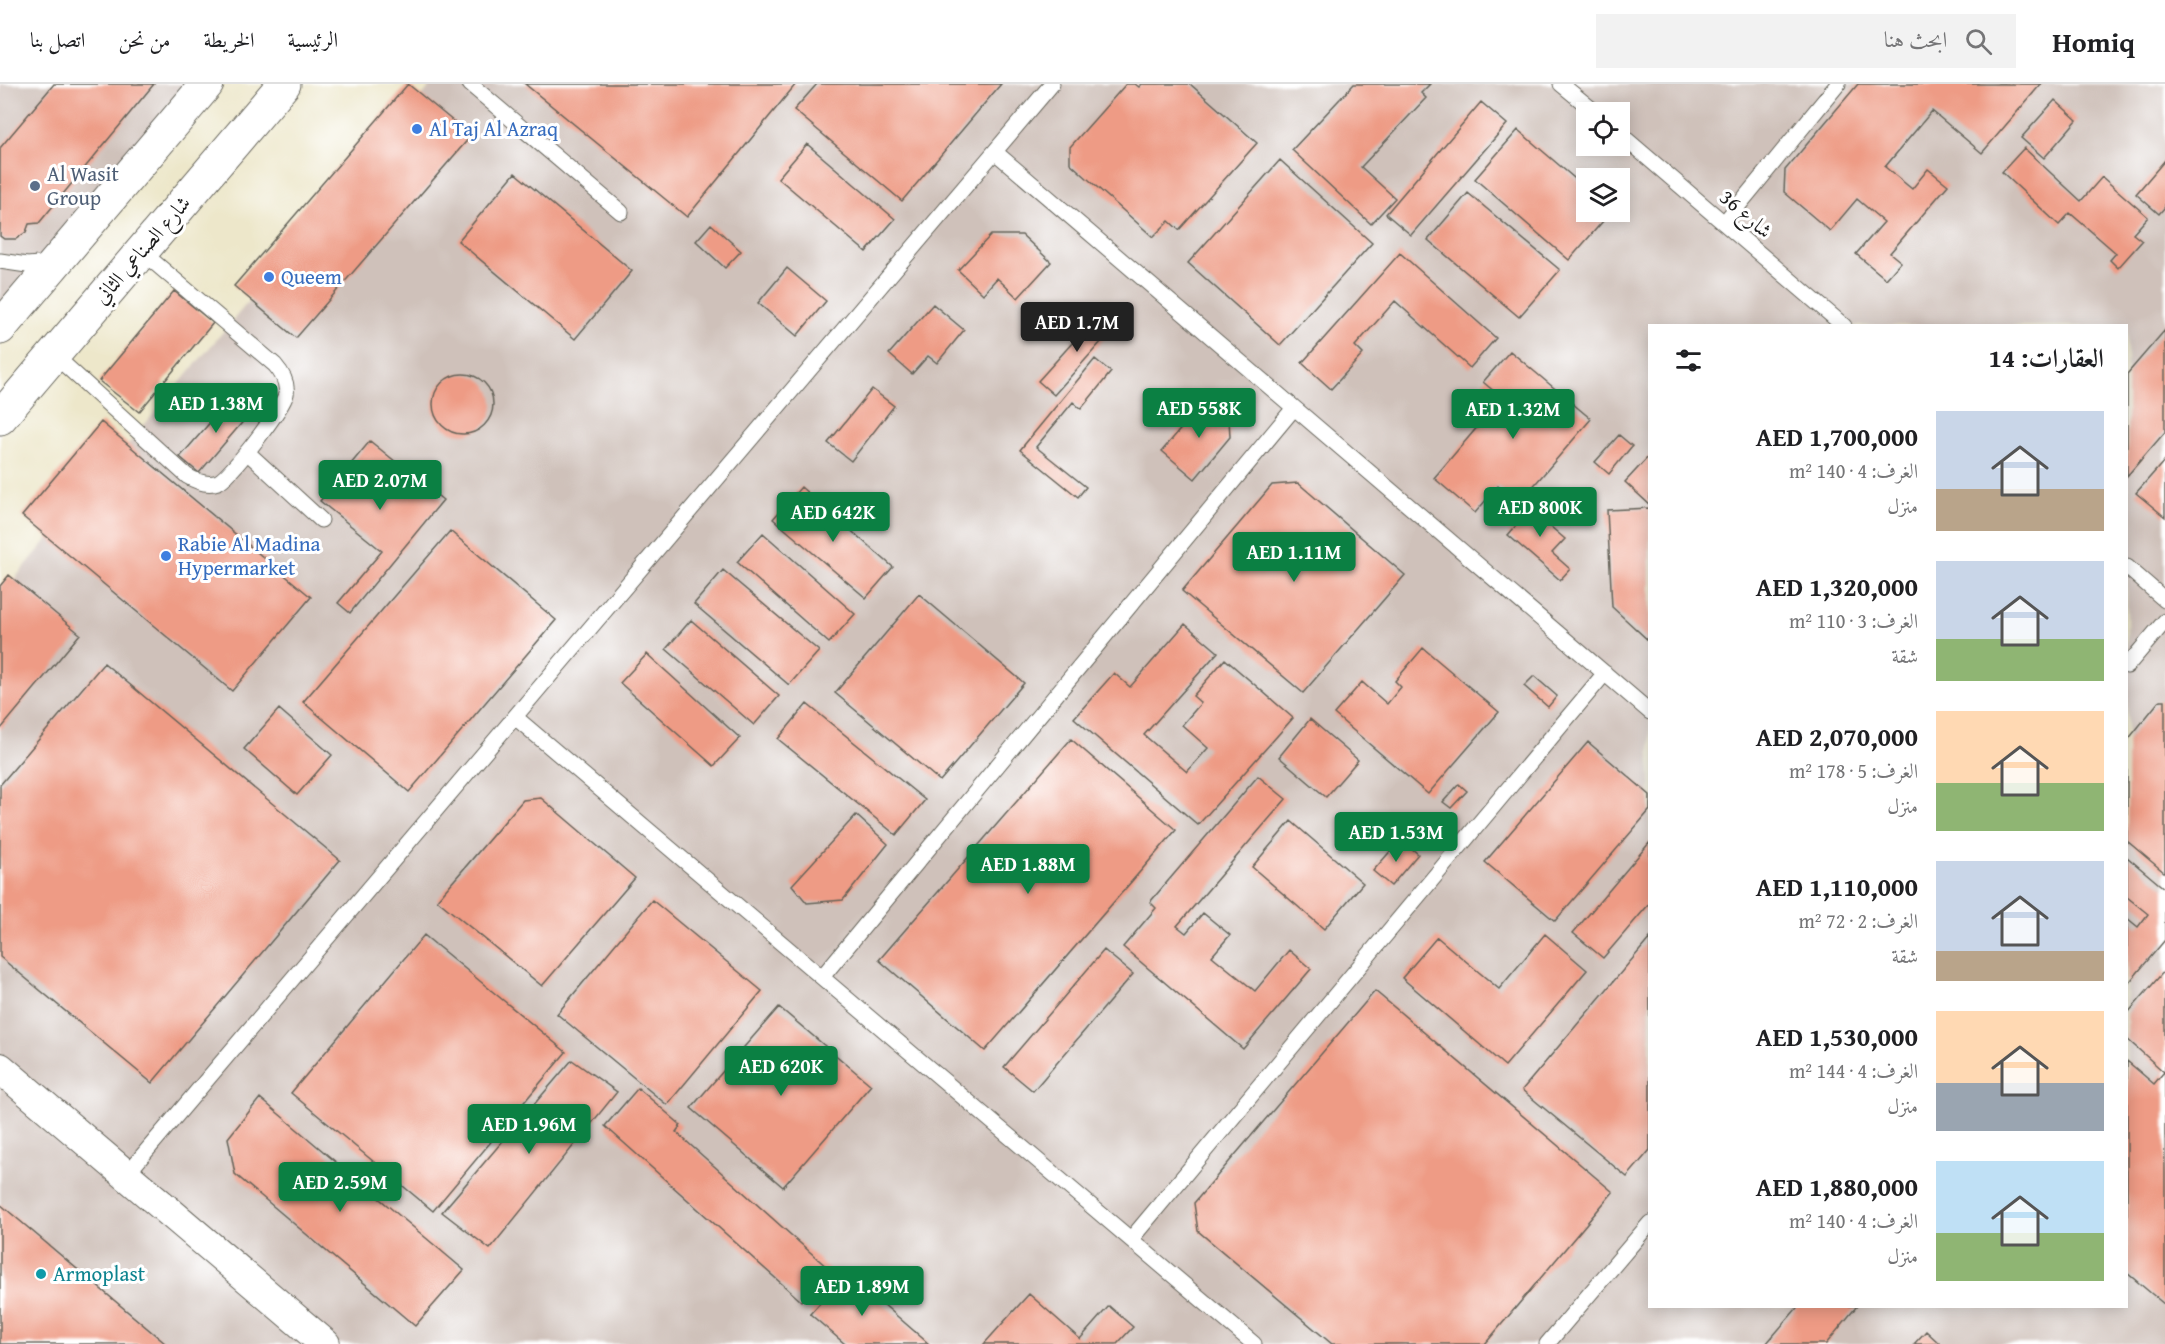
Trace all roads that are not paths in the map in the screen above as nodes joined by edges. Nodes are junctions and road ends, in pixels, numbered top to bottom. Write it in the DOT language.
graph roads {
  1 [pos="207,84"];
  2 [pos="284,84"];
  3 [pos="470,84"];
  4 [pos="1052,84"];
  5 [pos="1561,84"];
  6 [pos="1839,84"];
  7 [pos="1583,102"];
  8 [pos="1630,143"];
  9 [pos="995,152"];
  10 [pos="621,212"];
  11 [pos="1724,223"];
  12 [pos="141,250"];
  13 [pos="0,261"];
  14 [pos="54,263"];
  15 [pos="1842,324"];
  16 [pos="0,328"];
  17 [pos="53,354"];
  18 [pos="1294,408"];
  19 [pos="0,417"];
  20 [pos="247,452"];
  21 [pos="321,519"];
  22 [pos="2128,568"];
  23 [pos="2165,600"];
  24 [pos="2165,621"];
  25 [pos="2128,665"];
  26 [pos="1605,673"];
  27 [pos="1648,710"];
  28 [pos="515,717"];
  29 [pos="822,977"];
  30 [pos="0,1068"];
  31 [pos="126,1175"];
  32 [pos="1648,1225"];
  33 [pos="1131,1239"];
  34 [pos="325,1344"];
  35 [pos="1254,1344"];
  36 [pos="1547,1344"];
  1 -- 14 [label="main road"];
  2 -- 12 [label="main road, شارع الصناعي الثاني"];
  3 -- 10 [label="lane"];
  4 -- 9 [label="lane"];
  5 -- 7 [label="lane"];
  6 -- 11 [label="lane"];
  8 -- 11 [label="lane, شارع 36"];
  9 -- 18 [label="lane"];
  9 -- 28 [label="lane"];
  11 -- 15 [label="lane, شارع 36"];
  12 -- 17 [label="main road, شارع الصناعي الثاني"];
  12 -- 20 [label="lane"];
  13 -- 14 [label="lane"];
  14 -- 16 [label="main road"];
  17 -- 19 [label="main road, شارع الصناعي الثاني"];
  17 -- 20 [label="lane"];
  18 -- 26 [label="lane"];
  18 -- 29 [label="lane"];
  20 -- 21 [label="lane"];
  22 -- 23 [label="lane"];
  24 -- 25 [label="lane"];
  26 -- 27 [label="lane"];
  26 -- 33 [label="lane"];
  28 -- 29 [label="lane"];
  28 -- 31 [label="lane"];
  29 -- 33 [label="lane"];
  30 -- 31 [label="street"];
  31 -- 34 [label="street"];
  32 -- 36 [label="lane"];
  33 -- 35 [label="lane"];
}
